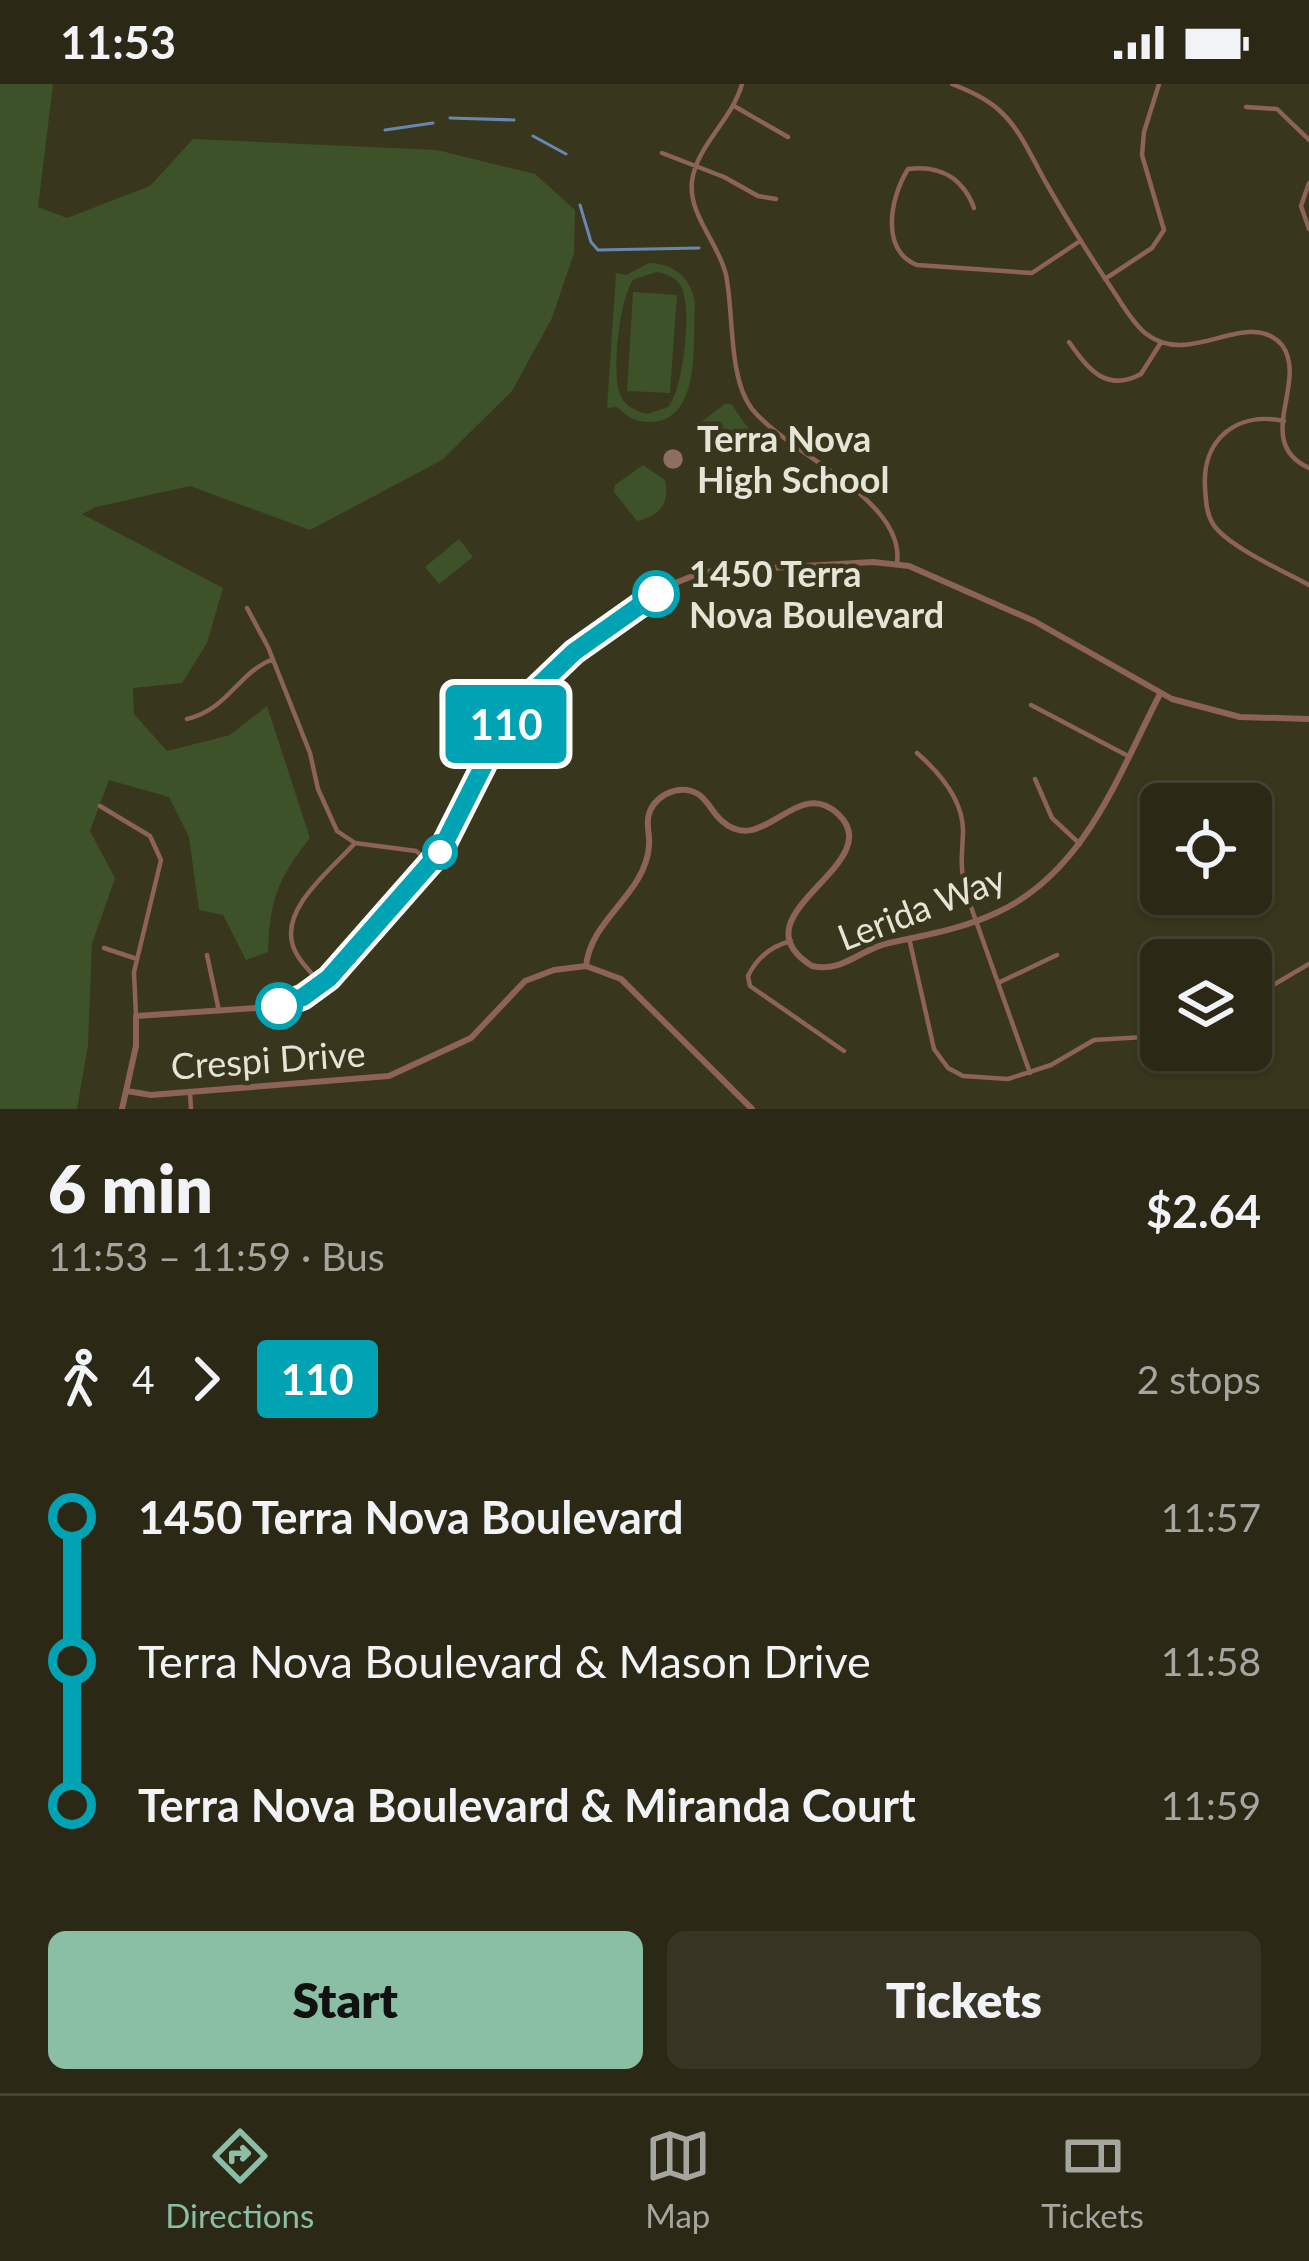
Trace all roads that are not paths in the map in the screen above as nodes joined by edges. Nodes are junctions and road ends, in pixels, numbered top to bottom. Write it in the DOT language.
graph roads {
  1 [pos="742,84"];
  2 [pos="952,84"];
  3 [pos="1160,84"];
  4 [pos="734,106"];
  5 [pos="1246,107"];
  6 [pos="788,136"];
  7 [pos="1309,140"];
  8 [pos="662,153"];
  9 [pos="696,166"];
  10 [pos="1309,183"];
  11 [pos="776,199"];
  12 [pos="974,208"];
  13 [pos="1309,229"];
  14 [pos="1080,241"];
  15 [pos="1105,279"];
  16 [pos="1069,343"];
  17 [pos="1160,344"];
  18 [pos="1283,421"];
  19 [pos="1309,467"];
  20 [pos="897,563"];
  21 [pos="1309,585"];
  22 [pos="247,608"];
  23 [pos="273,659"];
  24 [pos="1160,694"];
  25 [pos="1030,705"];
  26 [pos="188,719"];
  27 [pos="1309,719"];
  28 [pos="917,753"];
  29 [pos="1128,756"];
  30 [pos="1035,779"];
  31 [pos="100,806"];
  32 [pos="355,843"];
  33 [pos="1080,844"];
  34 [pos="431,863"];
  35 [pos="976,921"];
  36 [pos="908,938"];
  37 [pos="790,941"];
  38 [pos="104,948"];
  39 [pos="207,955"];
  40 [pos="1057,956"];
  41 [pos="137,959"];
  42 [pos="1309,964"];
  43 [pos="586,966"];
  44 [pos="998,983"];
  45 [pos="322,985"];
  46 [pos="1272,986"];
  47 [pos="219,1011"];
  48 [pos="136,1016"];
  49 [pos="1140,1037"];
  50 [pos="844,1051"];
  51 [pos="1030,1073"];
  52 [pos="127,1091"];
  53 [pos="190,1093"];
  54 [pos="122,1109"];
  55 [pos="191,1109"];
  56 [pos="752,1109"];
  1 -- 4 [label="street"];
  2 -- 14 [label="street"];
  3 -- 15 [label="street"];
  4 -- 6 [label="street"];
  4 -- 9 [label="street"];
  5 -- 7 [label="street"];
  8 -- 9 [label="street"];
  9 -- 11 [label="street"];
  9 -- 20 [label="street"];
  10 -- 13 [label="street"];
  12 -- 14 [label="street"];
  14 -- 15 [label="street"];
  15 -- 17 [label="street"];
  16 -- 17 [label="street"];
  17 -- 18 [label="street"];
  18 -- 19 [label="street"];
  18 -- 21 [label="street"];
  20 -- 24 [label="street"];
  20 -- 34 [label="street"];
  22 -- 23 [label="street"];
  23 -- 26 [label="street"];
  23 -- 32 [label="street"];
  24 -- 27 [label="street"];
  24 -- 29 [label="street, Lerida Way"];
  25 -- 29 [label="street"];
  28 -- 35 [label="street"];
  29 -- 33 [label="street, Lerida Way"];
  30 -- 33 [label="street"];
  31 -- 41 [label="street"];
  32 -- 34 [label="street"];
  32 -- 45 [label="street"];
  33 -- 35 [label="street, Lerida Way"];
  34 -- 45 [label="street"];
  35 -- 36 [label="street, Lerida Way"];
  35 -- 44 [label="street"];
  36 -- 37 [label="street, Lerida Way"];
  36 -- 51 [label="street"];
  37 -- 43 [label="street, Lerida Way"];
  37 -- 50 [label="street"];
  38 -- 41 [label="street"];
  39 -- 47 [label="street"];
  40 -- 44 [label="street"];
  41 -- 48 [label="street"];
  42 -- 46 [label="street"];
  43 -- 53 [label="street, Crespi Drive"];
  43 -- 56 [label="street"];
  44 -- 51 [label="street"];
  45 -- 47 [label="street"];
  47 -- 48 [label="street"];
  48 -- 52 [label="street"];
  49 -- 51 [label="street"];
  52 -- 53 [label="street, Crespi Drive"];
  52 -- 54 [label="street"];
  53 -- 55 [label="street"];
}
